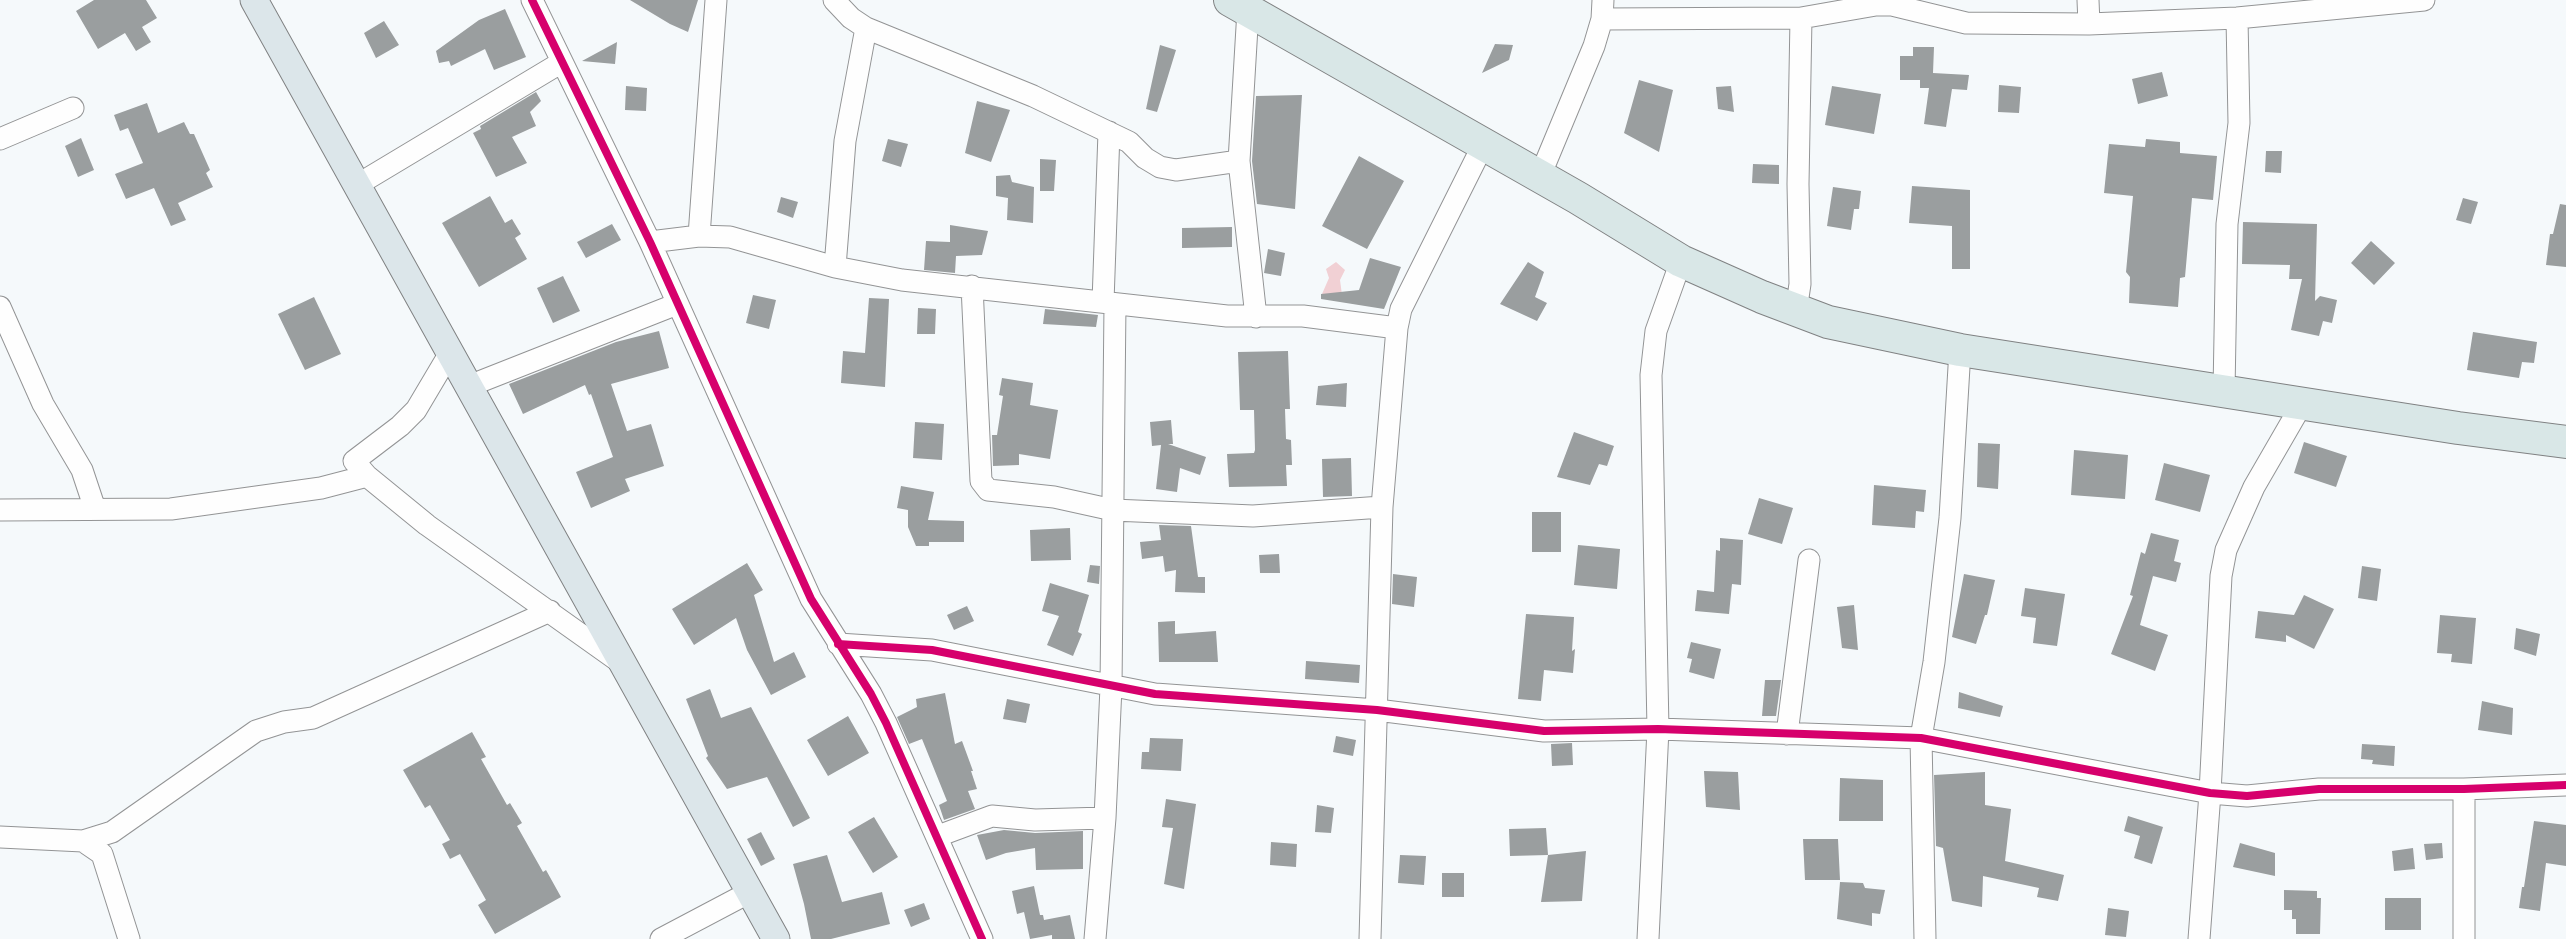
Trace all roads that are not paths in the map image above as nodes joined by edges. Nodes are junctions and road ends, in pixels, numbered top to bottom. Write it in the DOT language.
graph roads {
  1 [pos="254,0"];
  2 [pos="531,0"];
  3 [pos="716,0"];
  4 [pos="834,0"];
  5 [pos="2088,0"];
  6 [pos="2424,0"];
  7 [pos="1239,5"];
  8 [pos="1602,9"];
  9 [pos="856,15"];
  10 [pos="1801,18"];
  11 [pos="2237,18"];
  12 [pos="2089,24"];
  13 [pos="562,62"];
  14 [pos="73,108"];
  15 [pos="1109,132"];
  16 [pos="0,139"];
  17 [pos="1484,145"];
  18 [pos="1239,161"];
  19 [pos="1540,176"];
  20 [pos="357,185"];
  21 [pos="699,236"];
  22 [pos="650,242"];
  23 [pos="1680,261"];
  24 [pos="835,267"];
  25 [pos="972,286"];
  26 [pos="1109,303"];
  27 [pos="677,304"];
  28 [pos="0,307"];
  29 [pos="1796,311"];
  30 [pos="1256,317"];
  31 [pos="1396,328"];
  32 [pos="1960,350"];
  33 [pos="451,351"];
  34 [pos="469,386"];
  35 [pos="2224,391"];
  36 [pos="2302,404"];
  37 [pos="2566,442"];
  38 [pos="367,476"];
  39 [pos="1382,507"];
  40 [pos="95,509"];
  41 [pos="0,510"];
  42 [pos="1113,510"];
  43 [pos="1809,560"];
  44 [pos="550,611"];
  45 [pos="838,644"];
  46 [pos="624,665"];
  47 [pos="1111,687"];
  48 [pos="1377,710"];
  49 [pos="1659,729"];
  50 [pos="1788,734"];
  51 [pos="1921,738"];
  52 [pos="2566,785"];
  53 [pos="2464,789"];
  54 [pos="2210,793"];
  55 [pos="1105,818"];
  56 [pos="112,832"];
  57 [pos="938,836"];
  58 [pos="0,837"];
  59 [pos="83,841"];
  60 [pos="102,854"];
  61 [pos="750,892"];
  62 [pos="129,939"];
  63 [pos="661,939"];
  64 [pos="776,939"];
  65 [pos="982,939"];
  66 [pos="1095,939"];
  67 [pos="1370,939"];
  68 [pos="1648,939"];
  69 [pos="1925,939"];
  70 [pos="2199,939"];
  71 [pos="2463,939"];
  1 -- 20 [label="main road"];
  2 -- 13 [label="street"];
  3 -- 21 [label="street"];
  4 -- 9 [label="street"];
  5 -- 12 [label="street"];
  6 -- 11 [label="street"];
  7 -- 17 [label="highway"];
  7 -- 18 [label="street"];
  8 -- 10 [label="street"];
  8 -- 19 [label="street"];
  9 -- 15 [label="street"];
  9 -- 24 [label="street"];
  10 -- 12 [label="street"];
  10 -- 29 [label="street"];
  11 -- 12 [label="street"];
  11 -- 35 [label="street"];
  13 -- 20 [label="street"];
  13 -- 22 [label="street"];
  14 -- 16 [label="street"];
  15 -- 18 [label="street"];
  15 -- 26 [label="street"];
  17 -- 19 [label="highway"];
  17 -- 31 [label="street"];
  18 -- 30 [label="street"];
  19 -- 23 [label="highway"];
  20 -- 33 [label="main road"];
  21 -- 22 [label="street"];
  21 -- 24 [label="street"];
  22 -- 27 [label="street"];
  23 -- 29 [label="highway"];
  23 -- 49 [label="street"];
  24 -- 25 [label="street"];
  25 -- 26 [label="street"];
  25 -- 42 [label="street"];
  26 -- 30 [label="street"];
  26 -- 42 [label="street"];
  27 -- 34 [label="street"];
  27 -- 45 [label="street"];
  28 -- 40 [label="street"];
  29 -- 32 [label="highway"];
  30 -- 31 [label="street"];
  31 -- 39 [label="street"];
  32 -- 35 [label="highway"];
  32 -- 51 [label="street"];
  33 -- 34 [label="main road"];
  33 -- 38 [label="street"];
  34 -- 46 [label="main road"];
  35 -- 36 [label="highway"];
  36 -- 37 [label="highway"];
  36 -- 54 [label="street"];
  38 -- 40 [label="street"];
  38 -- 44 [label="street"];
  39 -- 42 [label="street"];
  39 -- 48 [label="street"];
  40 -- 41 [label="street"];
  42 -- 47 [label="street"];
  43 -- 50 [label="street"];
  44 -- 46 [label="street"];
  44 -- 56 [label="street"];
  45 -- 47 [label="street"];
  45 -- 57 [label="street"];
  46 -- 61 [label="main road"];
  47 -- 48 [label="street"];
  47 -- 55 [label="street"];
  48 -- 49 [label="street"];
  48 -- 67 [label="street"];
  49 -- 50 [label="street"];
  49 -- 68 [label="street"];
  50 -- 51 [label="street"];
  51 -- 54 [label="street"];
  51 -- 69 [label="street"];
  52 -- 53 [label="street"];
  53 -- 54 [label="street"];
  53 -- 71 [label="street"];
  54 -- 70 [label="street"];
  55 -- 57 [label="street"];
  55 -- 66 [label="street"];
  56 -- 59 [label="street"];
  56 -- 60 [label="street"];
  57 -- 65 [label="street"];
  58 -- 59 [label="street"];
  59 -- 60 [label="street"];
  60 -- 62 [label="street"];
  61 -- 63 [label="street"];
  61 -- 64 [label="main road"];
}
